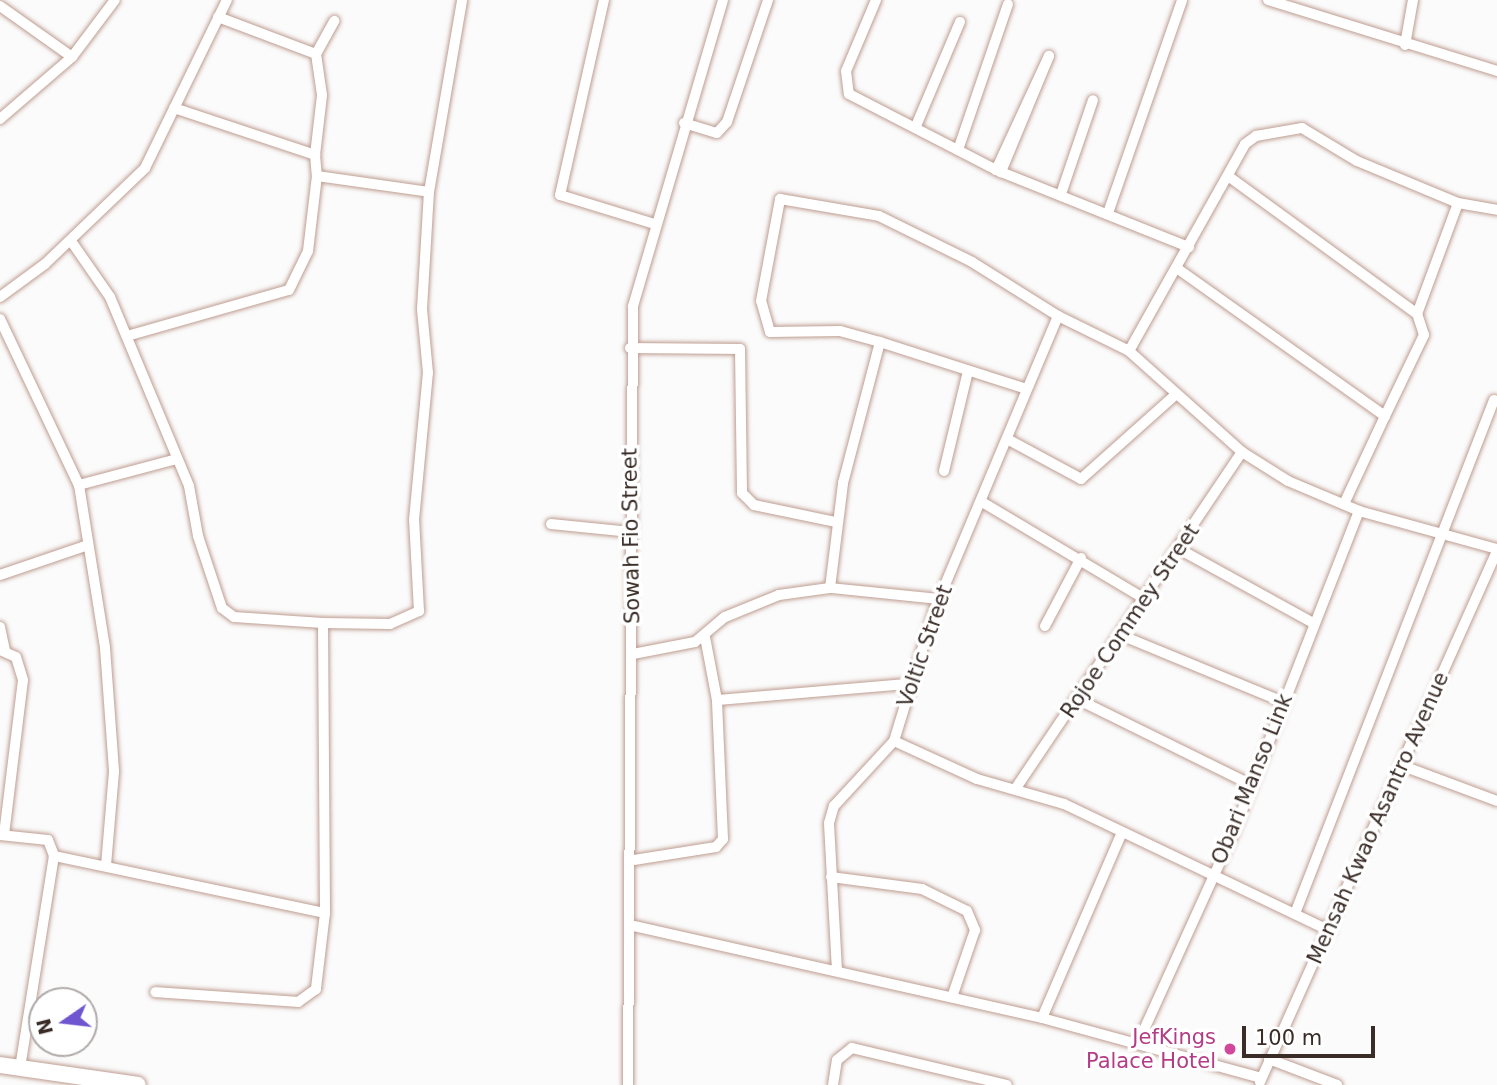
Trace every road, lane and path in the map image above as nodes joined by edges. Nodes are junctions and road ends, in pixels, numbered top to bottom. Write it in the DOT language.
graph roads {
  1 [pos="115,0"];
  2 [pos="227,0"];
  3 [pos="462,0"];
  4 [pos="604,0"];
  5 [pos="723,0"];
  6 [pos="768,0"];
  7 [pos="876,0"];
  8 [pos="1182,0"];
  9 [pos="1268,0"];
  10 [pos="1413,0"];
  11 [pos="1008,4"];
  12 [pos="0,6"];
  13 [pos="218,17"];
  14 [pos="334,21"];
  15 [pos="960,22"];
  16 [pos="1405,45"];
  17 [pos="316,54"];
  18 [pos="72,57"];
  19 [pos="1497,71"];
  20 [pos="1030,100"];
  21 [pos="1093,100"];
  22 [pos="174,108"];
  23 [pos="0,119"];
  24 [pos="684,123"];
  25 [pos="916,126"];
  26 [pos="958,150"];
  27 [pos="315,155"];
  28 [pos="999,171"];
  29 [pos="317,176"];
  30 [pos="1228,176"];
  31 [pos="429,192"];
  32 [pos="1061,194"];
  33 [pos="1458,202"];
  34 [pos="1497,210"];
  35 [pos="1108,213"];
  36 [pos="654,224"];
  37 [pos="71,241"];
  38 [pos="1189,247"];
  39 [pos="1178,269"];
  40 [pos="0,297"];
  41 [pos="1417,314"];
  42 [pos="1058,316"];
  43 [pos="0,319"];
  44 [pos="3,333"];
  45 [pos="127,336"];
  46 [pos="880,342"];
  47 [pos="630,348"];
  48 [pos="1129,351"];
  49 [pos="968,371"];
  50 [pos="1026,388"];
  51 [pos="1174,396"];
  52 [pos="1494,400"];
  53 [pos="1385,416"];
  54 [pos="1009,440"];
  55 [pos="1242,452"];
  56 [pos="177,459"];
  57 [pos="944,471"];
  58 [pos="79,485"];
  59 [pos="982,502"];
  60 [pos="1344,504"];
  61 [pos="1359,511"];
  62 [pos="836,522"];
  63 [pos="551,524"];
  64 [pos="631,532"];
  65 [pos="1446,533"];
  66 [pos="85,546"];
  67 [pos="1180,549"];
  68 [pos="1497,550"];
  69 [pos="1081,558"];
  70 [pos="0,575"];
  71 [pos="830,588"];
  72 [pos="939,599"];
  73 [pos="1145,599"];
  74 [pos="323,623"];
  75 [pos="1313,623"];
  76 [pos="1045,626"];
  77 [pos="0,627"];
  78 [pos="1123,636"];
  79 [pos="705,637"];
  80 [pos="3,650"];
  81 [pos="633,654"];
  82 [pos="907,684"];
  83 [pos="717,700"];
  84 [pos="1079,701"];
  85 [pos="1283,702"];
  86 [pos="894,741"];
  87 [pos="1403,766"];
  88 [pos="1248,783"];
  89 [pos="1016,788"];
  90 [pos="1497,801"];
  91 [pos="2,835"];
  92 [pos="1121,835"];
  93 [pos="54,856"];
  94 [pos="634,860"];
  95 [pos="106,865"];
  96 [pos="831,877"];
  97 [pos="1212,879"];
  98 [pos="1296,911"];
  99 [pos="326,913"];
  100 [pos="634,926"];
  101 [pos="1330,931"];
  102 [pos="837,971"];
  103 [pos="155,992"];
  104 [pos="952,997"];
  105 [pos="1042,1018"];
  106 [pos="1138,1043"];
  107 [pos="1269,1059"];
  108 [pos="0,1065"];
  109 [pos="20,1068"];
  110 [pos="1260,1081"];
  111 [pos="138,1085"];
  112 [pos="628,1085"];
  113 [pos="833,1085"];
  114 [pos="1007,1085"];
  115 [pos="1338,1085"];
  1 -- 18 [label="street"];
  2 -- 13 [label="street"];
  3 -- 31 [label="street"];
  4 -- 36 [label="street"];
  5 -- 24 [label="street, Sowah Fio Street"];
  6 -- 24 [label="street"];
  7 -- 25 [label="street"];
  8 -- 35 [label="street"];
  9 -- 16 [label="street"];
  10 -- 16 [label="street"];
  11 -- 26 [label="street"];
  12 -- 18 [label="street"];
  13 -- 17 [label="street"];
  13 -- 22 [label="street"];
  14 -- 17 [label="street"];
  15 -- 25 [label="street"];
  16 -- 19 [label="street"];
  17 -- 27 [label="street"];
  18 -- 23 [label="street"];
  20 -- 28 [label="street"];
  21 -- 32 [label="street"];
  22 -- 27 [label="street"];
  22 -- 37 [label="street"];
  24 -- 36 [label="street, Sowah Fio Street"];
  25 -- 26 [label="street"];
  26 -- 28 [label="street"];
  27 -- 29 [label="street"];
  28 -- 32 [label="street"];
  29 -- 31 [label="street"];
  29 -- 45 [label="street"];
  30 -- 33 [label="street"];
  30 -- 38 [label="street"];
  30 -- 41 [label="street"];
  31 -- 74 [label="street"];
  32 -- 35 [label="street"];
  33 -- 34 [label="street"];
  33 -- 41 [label="street"];
  35 -- 38 [label="street"];
  36 -- 47 [label="street, Sowah Fio Street"];
  37 -- 40 [label="street"];
  37 -- 45 [label="street"];
  38 -- 39 [label="street"];
  39 -- 48 [label="street"];
  39 -- 53 [label="street"];
  41 -- 53 [label="street"];
  42 -- 46 [label="street"];
  42 -- 48 [label="street"];
  42 -- 50 [label="street, Voltic Street"];
  43 -- 44 [label="street"];
  44 -- 58 [label="street"];
  45 -- 56 [label="street"];
  46 -- 49 [label="street"];
  46 -- 62 [label="street"];
  47 -- 62 [label="street"];
  47 -- 64 [label="street, Sowah Fio Street"];
  48 -- 51 [label="street"];
  49 -- 50 [label="street"];
  49 -- 57 [label="street"];
  50 -- 54 [label="street, Voltic Street"];
  51 -- 54 [label="street"];
  51 -- 55 [label="street"];
  52 -- 65 [label="street"];
  53 -- 60 [label="street"];
  54 -- 59 [label="street, Voltic Street"];
  55 -- 60 [label="street"];
  55 -- 67 [label="street, Rojoe Commey Street"];
  56 -- 58 [label="street"];
  56 -- 74 [label="street"];
  58 -- 66 [label="street"];
  59 -- 69 [label="street"];
  59 -- 72 [label="street, Voltic Street"];
  60 -- 61 [label="street"];
  61 -- 65 [label="street"];
  61 -- 75 [label="street, Obari Manso Link"];
  62 -- 71 [label="street"];
  63 -- 64 [label="street"];
  64 -- 81 [label="street, Sowah Fio Street"];
  65 -- 68 [label="street"];
  65 -- 98 [label="street"];
  66 -- 70 [label="street"];
  66 -- 95 [label="street"];
  67 -- 73 [label="street, Rojoe Commey Street"];
  67 -- 75 [label="street"];
  68 -- 87 [label="street, Mensah Kwao Asantro Avenue"];
  69 -- 73 [label="street"];
  69 -- 76 [label="street"];
  71 -- 72 [label="street"];
  71 -- 79 [label="street"];
  72 -- 82 [label="street, Voltic Street"];
  73 -- 78 [label="street, Rojoe Commey Street"];
  74 -- 99 [label="street"];
  75 -- 85 [label="street, Obari Manso Link"];
  77 -- 80 [label="street"];
  78 -- 84 [label="street, Rojoe Commey Street"];
  78 -- 85 [label="street"];
  79 -- 81 [label="street"];
  79 -- 83 [label="street"];
  80 -- 91 [label="street"];
  81 -- 94 [label="street, Sowah Fio Street"];
  82 -- 83 [label="street"];
  82 -- 86 [label="street, Voltic Street"];
  83 -- 94 [label="street"];
  84 -- 88 [label="street"];
  84 -- 89 [label="street, Rojoe Commey Street"];
  85 -- 88 [label="street, Obari Manso Link"];
  86 -- 89 [label="street"];
  86 -- 96 [label="street, Voltic Street"];
  87 -- 90 [label="street"];
  87 -- 101 [label="street, Mensah Kwao Asantro Avenue"];
  88 -- 97 [label="street, Obari Manso Link"];
  89 -- 92 [label="street"];
  91 -- 93 [label="street"];
  92 -- 97 [label="street"];
  92 -- 105 [label="street"];
  93 -- 95 [label="street"];
  93 -- 109 [label="street"];
  94 -- 100 [label="street, Sowah Fio Street"];
  95 -- 99 [label="street"];
  96 -- 102 [label="street, Voltic Street"];
  96 -- 104 [label="street"];
  97 -- 98 [label="street"];
  97 -- 106 [label="street, Obari Manso Link"];
  98 -- 101 [label="street"];
  99 -- 103 [label="street"];
  100 -- 102 [label="street"];
  100 -- 112 [label="street, Sowah Fio Street"];
  101 -- 107 [label="street, Mensah Kwao Asantro Avenue"];
  102 -- 104 [label="street"];
  104 -- 105 [label="street"];
  105 -- 106 [label="street"];
  106 -- 110 [label="street"];
  107 -- 110 [label="street, Mensah Kwao Asantro Avenue"];
  107 -- 115 [label="street"];
  108 -- 109 [label="main road"];
  109 -- 111 [label="main road"];
  113 -- 114 [label="street"];
}
